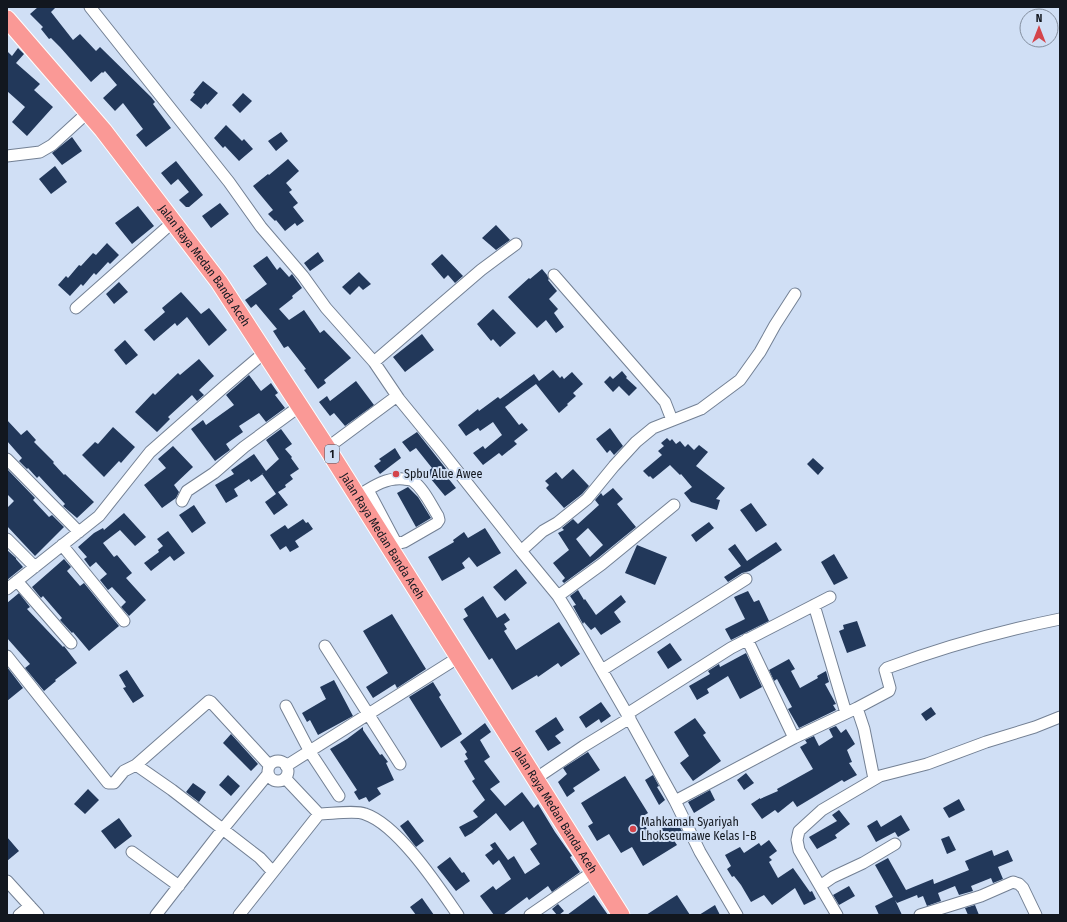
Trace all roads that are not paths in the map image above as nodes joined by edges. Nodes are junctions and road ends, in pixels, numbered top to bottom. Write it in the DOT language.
graph roads {
  1 [pos="90,7"];
  2 [pos="7,19"];
  3 [pos="87,113"];
  4 [pos="7,156"];
  5 [pos="173,222"];
  6 [pos="516,244"];
  7 [pos="554,275"];
  8 [pos="795,294"];
  9 [pos="76,308"];
  10 [pos="265,352"];
  11 [pos="374,362"];
  12 [pos="397,396"];
  13 [pos="300,406"];
  14 [pos="672,420"];
  15 [pos="327,448"];
  16 [pos="7,459"];
  17 [pos="363,493"];
  18 [pos="182,501"];
  19 [pos="674,505"];
  20 [pos="79,532"];
  21 [pos="7,538"];
  22 [pos="62,545"];
  23 [pos="521,552"];
  24 [pos="35,566"];
  25 [pos="746,579"];
  26 [pos="17,581"];
  27 [pos="7,589"];
  28 [pos="558,596"];
  29 [pos="830,597"];
  30 [pos="814,605"];
  31 [pos="1060,620"];
  32 [pos="124,621"];
  33 [pos="747,639"];
  34 [pos="71,643"];
  35 [pos="325,646"];
  36 [pos="7,656"];
  37 [pos="459,657"];
  38 [pos="602,670"];
  39 [pos="286,706"];
  40 [pos="857,708"];
  41 [pos="846,713"];
  42 [pos="369,715"];
  43 [pos="628,716"];
  44 [pos="1060,717"];
  45 [pos="794,738"];
  46 [pos="310,752"];
  47 [pos="136,764"];
  48 [pos="400,764"];
  49 [pos="286,766"];
  50 [pos="269,770"];
  51 [pos="285,778"];
  52 [pos="874,779"];
  53 [pos="535,780"];
  54 [pos="339,796"];
  55 [pos="675,801"];
  56 [pos="319,814"];
  57 [pos="222,830"];
  58 [pos="895,844"];
  59 [pos="132,852"];
  60 [pos="272,871"];
  61 [pos="594,871"];
  62 [pos="7,881"];
  63 [pos="179,886"];
  64 [pos="820,886"];
  65 [pos="30,906"];
  66 [pos="19,915"];
  67 [pos="38,915"];
  68 [pos="156,915"];
  69 [pos="238,915"];
  70 [pos="458,915"];
  71 [pos="530,915"];
  72 [pos="621,915"];
  73 [pos="737,915"];
  74 [pos="837,915"];
  75 [pos="920,915"];
  76 [pos="1036,915"];
  1 -- 11 [label="street"];
  2 -- 3 [label="highway, Jalan Raya Medan Banda Aceh / 1"];
  3 -- 4 [label="street"];
  3 -- 5 [label="highway, Jalan Raya Medan Banda Aceh / 1"];
  5 -- 9 [label="street"];
  5 -- 10 [label="highway, Jalan Raya Medan Banda Aceh / 1"];
  6 -- 11 [label="street"];
  7 -- 14 [label="street"];
  8 -- 14 [label="street"];
  10 -- 13 [label="highway, Jalan Raya Medan Banda Aceh / 1"];
  10 -- 20 [label="street"];
  11 -- 12 [label="street"];
  12 -- 15 [label="street"];
  12 -- 23 [label="street"];
  13 -- 15 [label="highway, Jalan Raya Medan Banda Aceh / 1"];
  13 -- 18 [label="street"];
  14 -- 23 [label="street"];
  15 -- 17 [label="highway, Jalan Raya Medan Banda Aceh / 1"];
  16 -- 20 [label="street"];
  17 -- 17 [label="street"];
  17 -- 37 [label="highway, Jalan Raya Medan Banda Aceh / 1"];
  19 -- 28 [label="street"];
  20 -- 22 [label="street"];
  21 -- 24 [label="street"];
  22 -- 24 [label="street"];
  22 -- 32 [label="street"];
  23 -- 28 [label="street"];
  24 -- 26 [label="street"];
  25 -- 38 [label="street"];
  26 -- 27 [label="street"];
  26 -- 34 [label="street"];
  28 -- 38 [label="street"];
  29 -- 30 [label="street"];
  30 -- 33 [label="street"];
  30 -- 41 [label="street"];
  31 -- 40 [label="street"];
  33 -- 43 [label="street"];
  33 -- 45 [label="street"];
  35 -- 42 [label="street"];
  36 -- 47 [label="street"];
  37 -- 42 [label="street"];
  37 -- 53 [label="highway, Jalan Raya Medan Banda Aceh / 1"];
  38 -- 43 [label="street"];
  39 -- 46 [label="street"];
  40 -- 41 [label="street"];
  40 -- 52 [label="street"];
  41 -- 45 [label="street"];
  42 -- 46 [label="street"];
  42 -- 48 [label="street"];
  43 -- 53 [label="street"];
  43 -- 55 [label="street"];
  44 -- 52 [label="street"];
  45 -- 55 [label="street"];
  46 -- 49 [label="street"];
  46 -- 54 [label="street"];
  47 -- 50 [label="street"];
  47 -- 57 [label="street"];
  49 -- 50 [label="street"];
  49 -- 51 [label="street"];
  50 -- 51 [label="street"];
  50 -- 57 [label="street"];
  51 -- 56 [label="street"];
  52 -- 64 [label="street"];
  53 -- 61 [label="highway, Jalan Raya Medan Banda Aceh / 1"];
  55 -- 73 [label="street"];
  56 -- 60 [label="street"];
  56 -- 70 [label="street"];
  57 -- 60 [label="street"];
  57 -- 63 [label="street"];
  58 -- 64 [label="street"];
  59 -- 63 [label="street"];
  60 -- 69 [label="street"];
  61 -- 71 [label="street"];
  61 -- 72 [label="highway, Jalan Raya Medan Banda Aceh / 1"];
  62 -- 65 [label="street"];
  63 -- 68 [label="street"];
  64 -- 74 [label="street"];
  65 -- 66 [label="street"];
  65 -- 67 [label="street"];
  75 -- 76 [label="street"];
}
